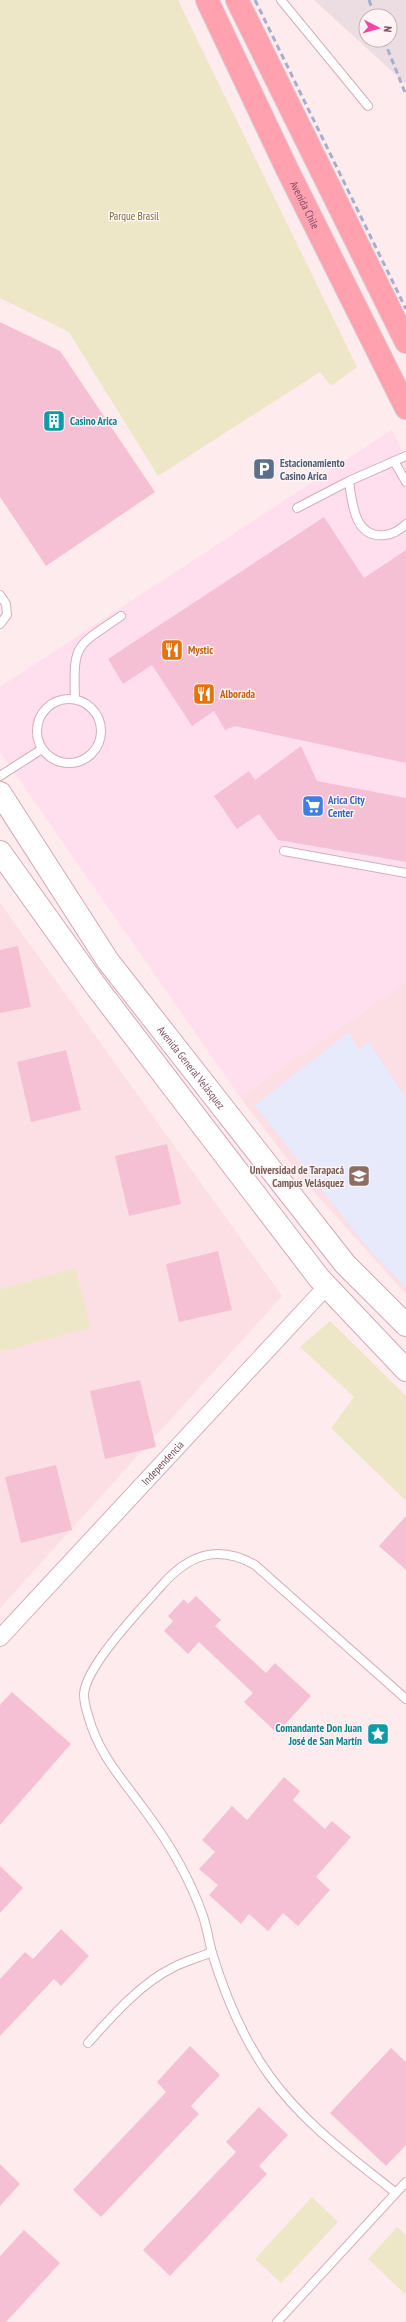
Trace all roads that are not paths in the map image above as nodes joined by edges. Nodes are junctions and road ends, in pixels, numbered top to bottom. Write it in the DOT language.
graph roads {
  1 [pos="207,0"];
  2 [pos="237,0"];
  3 [pos="281,0"];
  4 [pos="368,106"];
  5 [pos="406,342"];
  6 [pos="405,405"];
  7 [pos="406,456"];
  8 [pos="394,461"];
  9 [pos="349,481"];
  10 [pos="406,482"];
  11 [pos="297,508"];
  12 [pos="406,524"];
  13 [pos="0,596"];
  14 [pos="121,616"];
  15 [pos="0,624"];
  16 [pos="74,699"];
  17 [pos="42,749"];
  18 [pos="0,776"];
  19 [pos="0,793"];
  20 [pos="284,851"];
  21 [pos="0,852"];
  22 [pos="406,873"];
  23 [pos="326,1287"];
  24 [pos="406,1326"];
  25 [pos="406,1370"];
  26 [pos="0,1638"];
  27 [pos="406,1700"];
  28 [pos="212,1952"];
  29 [pos="88,2043"];
  30 [pos="406,2182"];
  31 [pos="396,2193"];
  32 [pos="277,2322"];
  1 -- 6 [label="main road, Avenida Chile"];
  2 -- 5 [label="main road"];
  3 -- 4 [label="lane"];
  7 -- 8 [label="lane"];
  8 -- 9 [label="lane"];
  8 -- 10 [label="lane"];
  9 -- 11 [label="lane"];
  9 -- 12 [label="lane"];
  13 -- 15 [label="lane"];
  14 -- 16 [label="lane"];
  16 -- 17 [label="lane"];
  16 -- 17 [label="lane"];
  17 -- 18 [label="lane"];
  19 -- 24 [label="main road, Avenida General Velásquez"];
  20 -- 22 [label="lane"];
  21 -- 23 [label="main road"];
  23 -- 25 [label="main road"];
  23 -- 26 [label="street, Independencia"];
  27 -- 28 [label="lane"];
  28 -- 29 [label="lane"];
  28 -- 31 [label="lane"];
  30 -- 31 [label="lane"];
  31 -- 32 [label="lane"];
}
